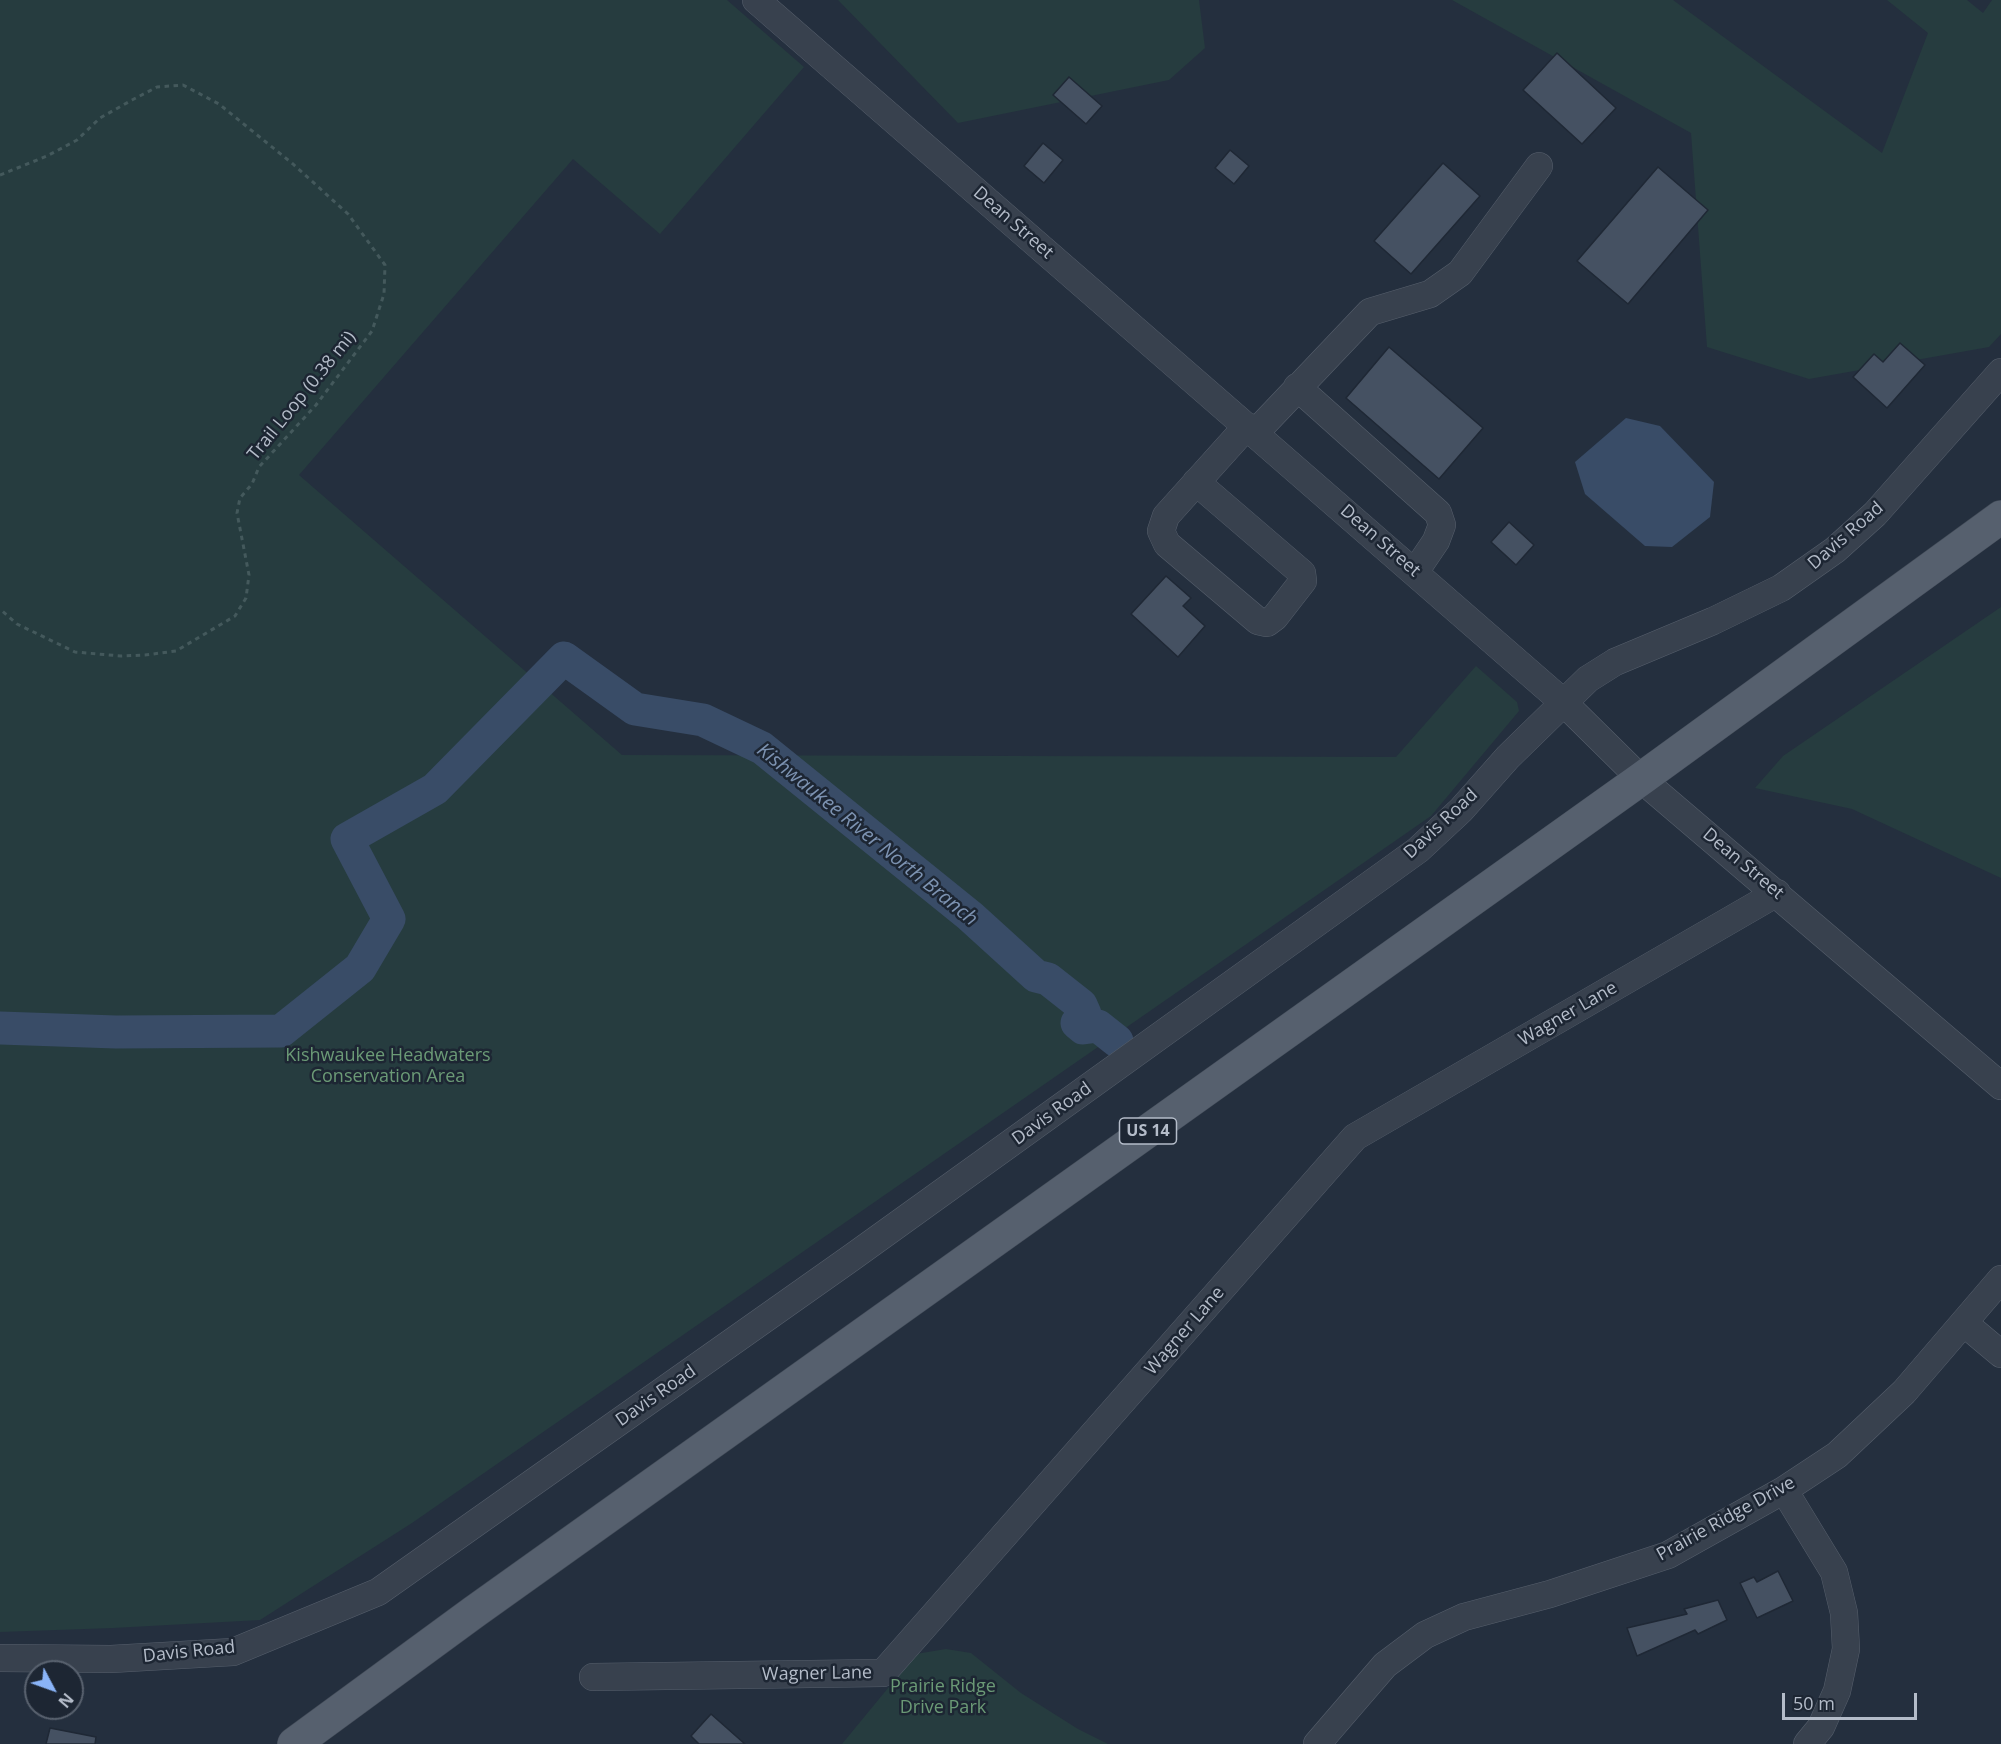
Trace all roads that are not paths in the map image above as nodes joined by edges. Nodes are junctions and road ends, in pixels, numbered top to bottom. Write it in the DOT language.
graph roads {
  1 [pos="756,0"];
  2 [pos="1539,166"];
  3 [pos="2001,372"];
  4 [pos="1297,387"];
  5 [pos="1251,429"];
  6 [pos="1196,482"];
  7 [pos="2001,517"];
  8 [pos="1415,572"];
  9 [pos="1563,702"];
  10 [pos="1641,778"];
  11 [pos="1777,893"];
  12 [pos="2001,1086"];
  13 [pos="2001,1279"];
  14 [pos="1964,1323"];
  15 [pos="2001,1354"];
  16 [pos="1784,1490"];
  17 [pos="0,1658"];
  18 [pos="593,1677"];
  19 [pos="294,1744"];
  20 [pos="1317,1744"];
  21 [pos="1807,1744"];
  1 -- 5 [label="street, Dean Street"];
  2 -- 4 [label="street"];
  3 -- 9 [label="street, Davis Road"];
  4 -- 5 [label="street"];
  4 -- 8 [label="street"];
  5 -- 6 [label="street"];
  5 -- 8 [label="street, Dean Street"];
  6 -- 6 [label="street"];
  7 -- 10 [label="main road, US 14"];
  8 -- 9 [label="street, Dean Street"];
  9 -- 10 [label="street, Dean Street"];
  9 -- 17 [label="street, Davis Road"];
  10 -- 11 [label="street, Dean Street"];
  10 -- 19 [label="main road, US 14"];
  11 -- 12 [label="street, Dean Street"];
  11 -- 18 [label="street, Wagner Lane"];
  13 -- 14 [label="street, Prairie Ridge Drive"];
  14 -- 15 [label="street"];
  14 -- 16 [label="street, Prairie Ridge Drive"];
  16 -- 20 [label="street, Prairie Ridge Drive"];
  16 -- 21 [label="street"];
}
